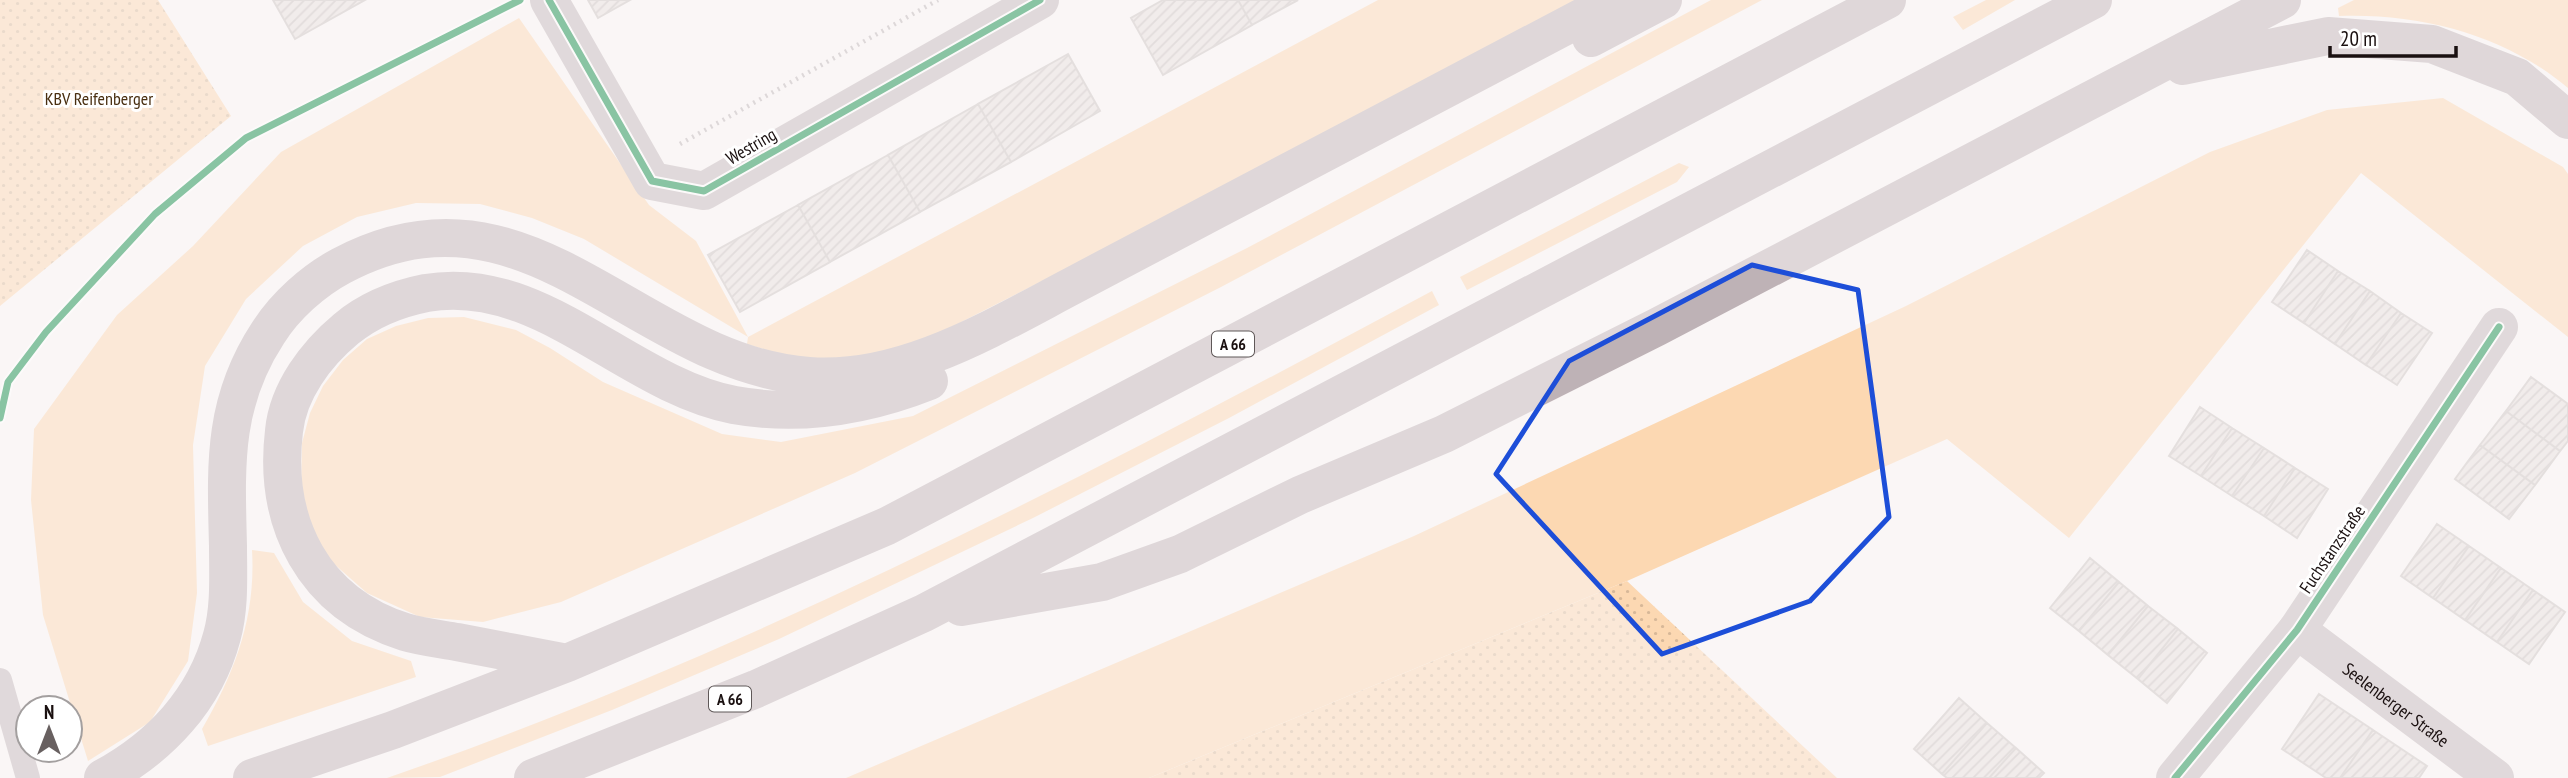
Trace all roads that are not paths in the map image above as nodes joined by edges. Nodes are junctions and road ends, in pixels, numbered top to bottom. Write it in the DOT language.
graph roads {
  1 [pos="548,0"];
  2 [pos="1040,0"];
  3 [pos="1615,0"];
  4 [pos="1663,0"];
  5 [pos="1887,0"];
  6 [pos="2093,0"];
  7 [pos="2282,0"];
  8 [pos="2140,75"];
  9 [pos="2568,120"];
  10 [pos="2499,327"];
  11 [pos="924,613"];
  12 [pos="2297,630"];
  13 [pos="567,663"];
  14 [pos="0,680"];
  15 [pos="28,778"];
  16 [pos="103,778"];
  17 [pos="252,778"];
  18 [pos="533,778"];
  19 [pos="2175,778"];
  20 [pos="2496,778"];
  1 -- 2 [label="street, Westring"];
  3 -- 16 [label="highway"];
  4 -- 13 [label="highway"];
  5 -- 13 [label="highway, A 66"];
  6 -- 11 [label="highway, A 66"];
  7 -- 8 [label="highway"];
  8 -- 9 [label="highway"];
  8 -- 11 [label="highway"];
  10 -- 12 [label="street, Fuchstanzstraße"];
  11 -- 18 [label="highway, A 66"];
  12 -- 19 [label="street, Fuchstanzstraße"];
  12 -- 20 [label="street, Seelenberger Straße"];
  13 -- 17 [label="highway, A 66"];
  14 -- 15 [label="lane"];
}
